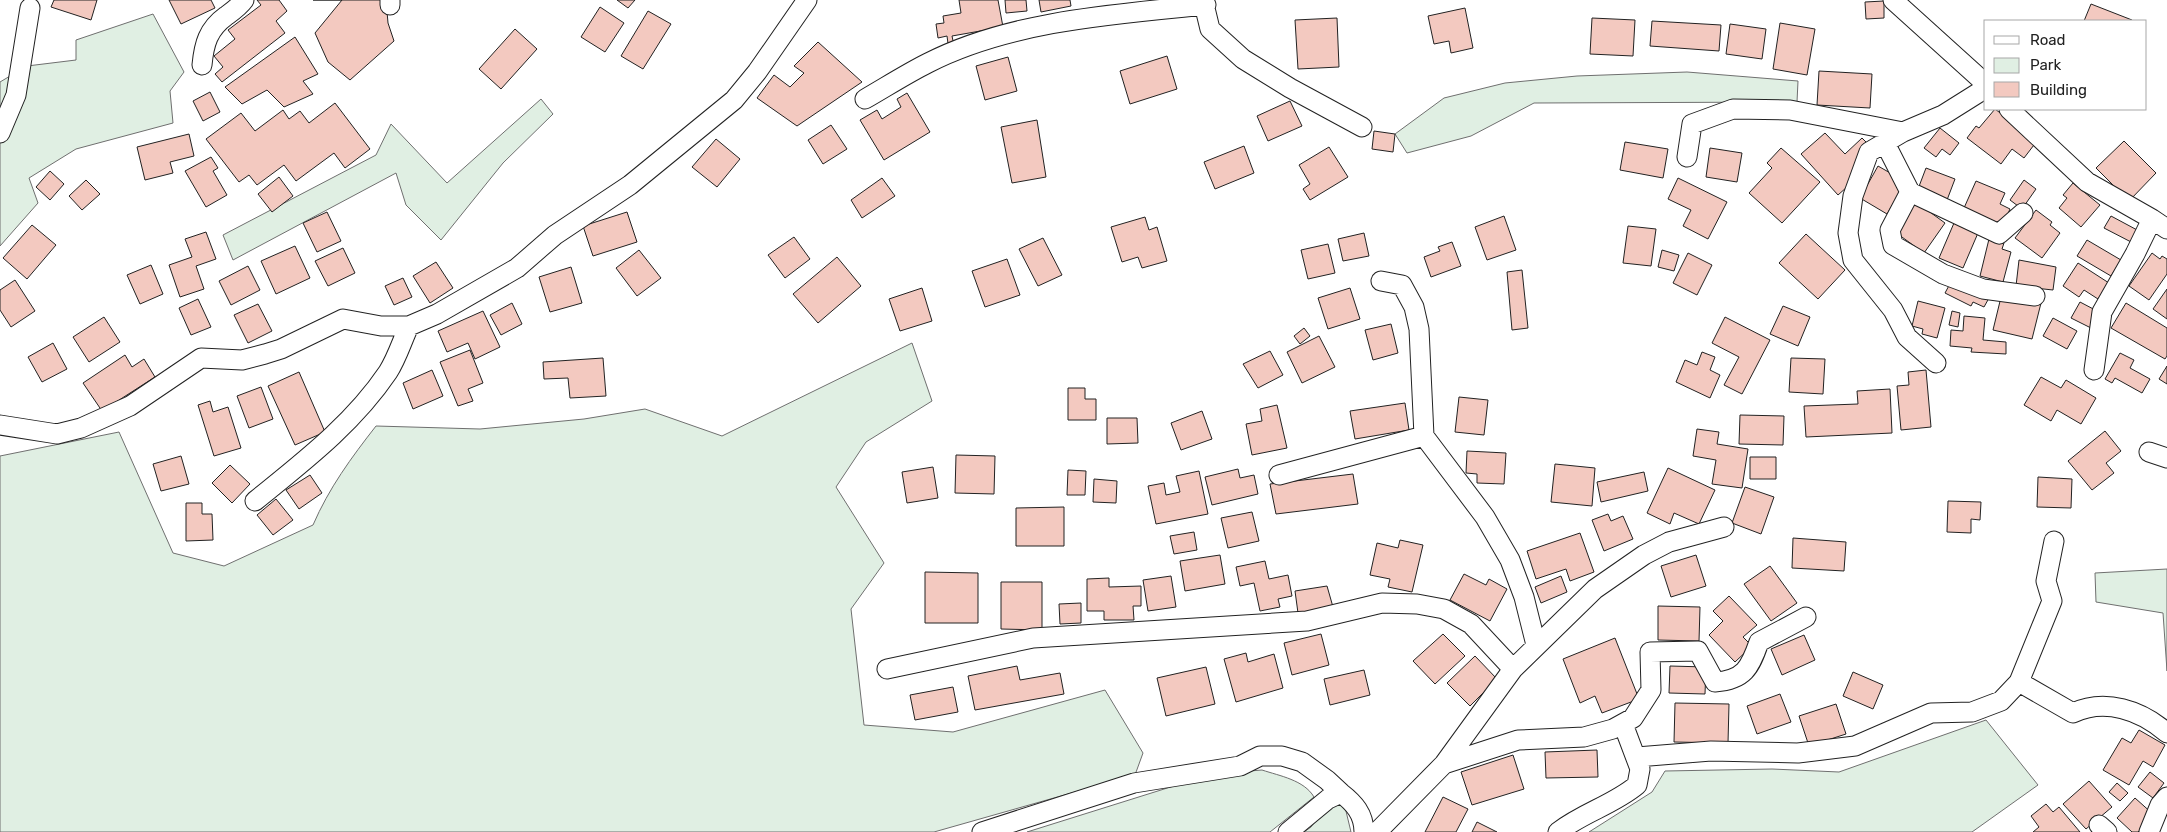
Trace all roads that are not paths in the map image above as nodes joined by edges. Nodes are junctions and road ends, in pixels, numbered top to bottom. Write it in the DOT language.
graph roads {
  1 [pos="244,0"];
  2 [pos="807,0"];
  3 [pos="1893,0"];
  4 [pos="1205,3"];
  5 [pos="30,8"];
  6 [pos="202,65"];
  7 [pos="1984,82"];
  8 [pos="1984,89"];
  9 [pos="865,99"];
  10 [pos="2010,110"];
  11 [pos="1362,127"];
  12 [pos="1903,132"];
  13 [pos="0,133"];
  14 [pos="1885,143"];
  15 [pos="1687,157"];
  16 [pos="1910,192"];
  17 [pos="2023,213"];
  18 [pos="2160,224"];
  19 [pos="1380,281"];
  20 [pos="2035,296"];
  21 [pos="409,326"];
  22 [pos="1936,363"];
  23 [pos="2094,370"];
  24 [pos="0,425"];
  25 [pos="1424,436"];
  26 [pos="1279,475"];
  27 [pos="255,501"];
  28 [pos="1724,527"];
  29 [pos="2054,541"];
  30 [pos="1806,617"];
  31 [pos="1536,645"];
  32 [pos="887,669"];
  33 [pos="1513,669"];
  34 [pos="2019,682"];
  35 [pos="1623,724"];
  36 [pos="2167,733"];
  37 [pos="1637,757"];
  38 [pos="1444,764"];
  39 [pos="1340,793"];
  40 [pos="2167,797"];
  41 [pos="982,832"];
  42 [pos="1288,832"];
  43 [pos="1364,832"];
  44 [pos="1377,832"];
  45 [pos="1558,832"];
  46 [pos="2149,832"];
  1 -- 6 [label="street"];
  2 -- 21 [label="street"];
  3 -- 7 [label="street"];
  4 -- 9 [label="street"];
  4 -- 11 [label="street"];
  5 -- 13 [label="street"];
  8 -- 12 [label="street"];
  10 -- 18 [label="street"];
  12 -- 14 [label="street"];
  12 -- 15 [label="street"];
  14 -- 16 [label="street"];
  14 -- 22 [label="street"];
  16 -- 17 [label="street"];
  16 -- 20 [label="street"];
  18 -- 23 [label="street"];
  19 -- 25 [label="street"];
  21 -- 24 [label="street"];
  21 -- 27 [label="street"];
  25 -- 26 [label="street"];
  25 -- 31 [label="street"];
  28 -- 31 [label="street"];
  29 -- 34 [label="street"];
  30 -- 35 [label="street"];
  31 -- 33 [label="street"];
  32 -- 33 [label="street"];
  33 -- 38 [label="street"];
  34 -- 36 [label="street"];
  34 -- 37 [label="street"];
  35 -- 37 [label="street"];
  35 -- 38 [label="street"];
  37 -- 45 [label="street"];
  38 -- 44 [label="street"];
  39 -- 41 [label="street"];
  39 -- 42 [label="street"];
  39 -- 43 [label="street"];
  40 -- 46 [label="street"];
}
